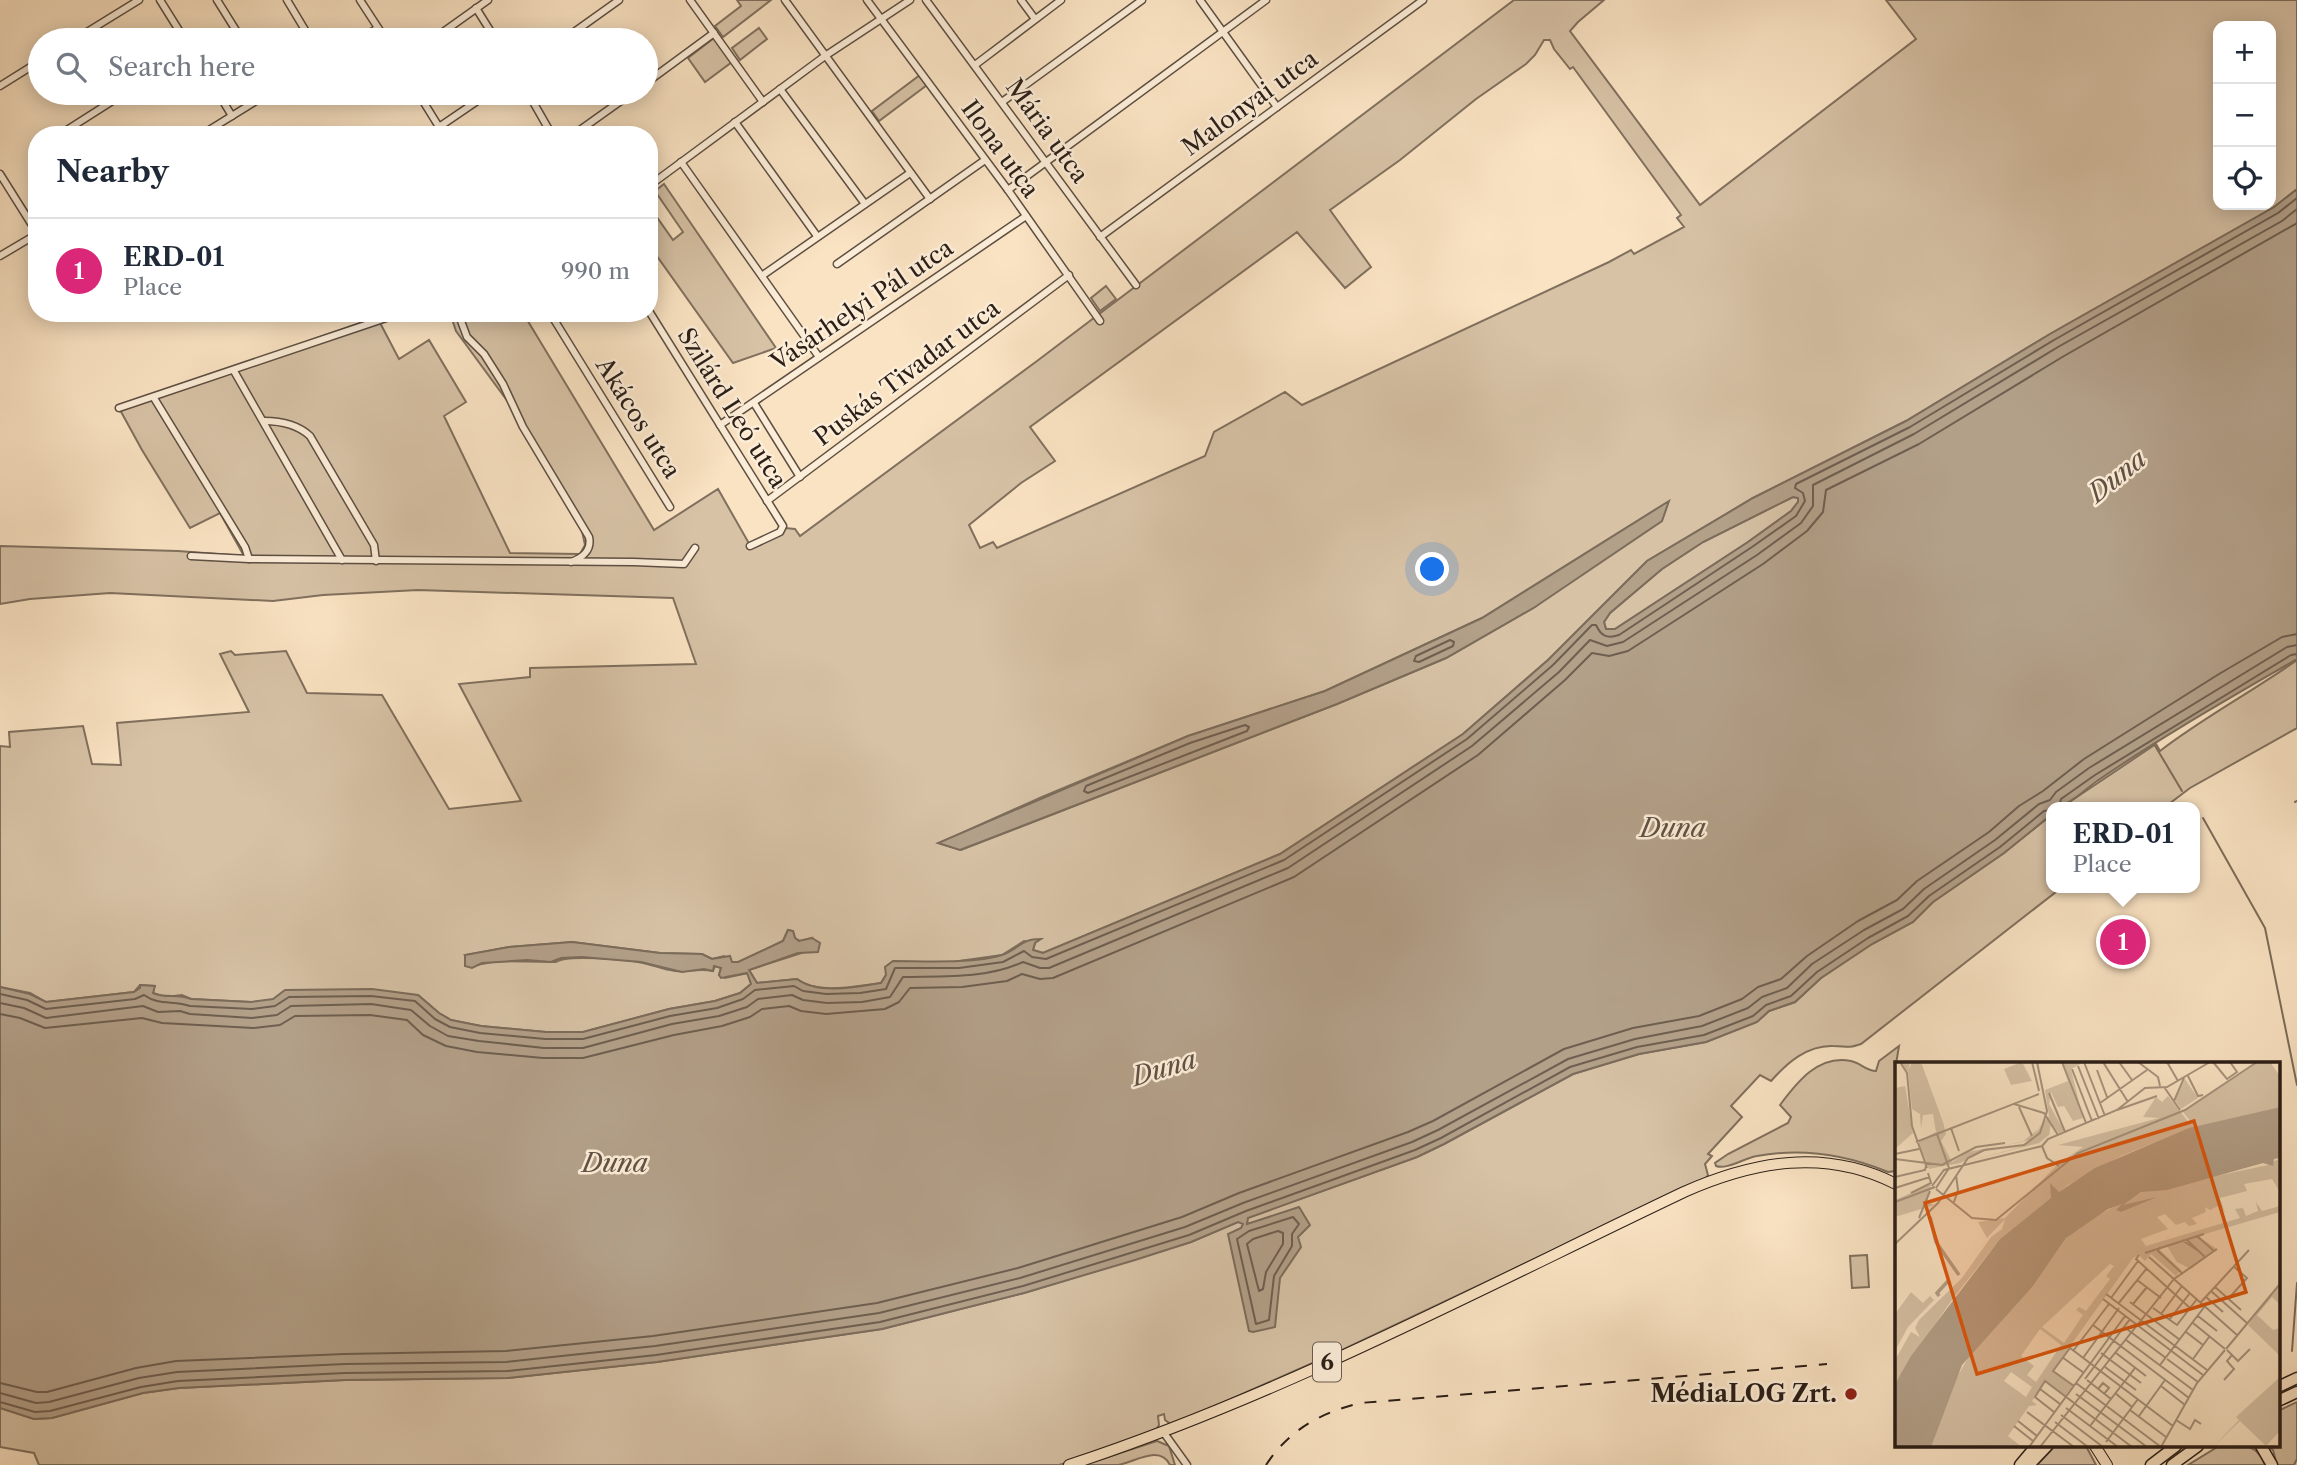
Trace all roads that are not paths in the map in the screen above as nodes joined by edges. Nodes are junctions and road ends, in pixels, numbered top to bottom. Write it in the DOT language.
graph roads {
  1 [pos="139,0"];
  2 [pos="160,0"];
  3 [pos="217,0"];
  4 [pos="287,0"];
  5 [pos="360,0"];
  6 [pos="488,0"];
  7 [pos="620,0"];
  8 [pos="690,0"];
  9 [pos="785,0"];
  10 [pos="867,0"];
  11 [pos="910,0"];
  12 [pos="926,0"];
  13 [pos="1021,0"];
  14 [pos="1061,0"];
  15 [pos="1142,0"];
  16 [pos="1200,0"];
  17 [pos="1266,0"];
  18 [pos="1423,0"];
  19 [pos="476,8"];
  20 [pos="881,19"];
  21 [pos="1035,19"];
  22 [pos="94,28"];
  23 [pos="178,28"];
  24 [pos="234,28"];
  25 [pos="303,28"];
  26 [pos="377,28"];
  27 [pos="448,28"];
  28 [pos="488,28"];
  29 [pos="580,28"];
  30 [pos="1223,32"];
  31 [pos="714,33"];
  32 [pos="825,56"];
  33 [pos="975,65"];
  34 [pos="28,68"];
  35 [pos="658,73"];
  36 [pos="0,86"];
  37 [pos="780,89"];
  38 [pos="763,102"];
  39 [pos="1002,102"];
  40 [pos="106,105"];
  41 [pos="225,105"];
  42 [pos="250,105"];
  43 [pos="425,105"];
  44 [pos="471,105"];
  45 [pos="535,105"];
  46 [pos="615,105"];
  47 [pos="1277,107"];
  48 [pos="232,116"];
  49 [pos="736,122"];
  50 [pos="73,126"];
  51 [pos="216,126"];
  52 [pos="438,126"];
  53 [pos="440,126"];
  54 [pos="547,126"];
  55 [pos="586,126"];
  56 [pos="985,160"];
  57 [pos="681,162"];
  58 [pos="1046,162"];
  59 [pos="910,173"];
  60 [pos="0,174"];
  61 [pos="658,179"];
  62 [pos="1008,190"];
  63 [pos="930,199"];
  64 [pos="864,204"];
  65 [pos="1026,216"];
  66 [pos="28,219"];
  67 [pos="817,236"];
  68 [pos="1100,237"];
  69 [pos="28,239"];
  70 [pos="0,256"];
  71 [pos="837,264"];
  72 [pos="763,275"];
  73 [pos="1069,275"];
  74 [pos="1136,285"];
  75 [pos="1100,321"];
  76 [pos="375,322"];
  77 [pos="461,322"];
  78 [pos="556,322"];
  79 [pos="656,322"];
  80 [pos="819,357"];
  81 [pos="234,371"];
  82 [pos="154,398"];
  83 [pos="754,403"];
  84 [pos="119,408"];
  85 [pos="264,421"];
  86 [pos="720,425"];
  87 [pos="800,477"];
  88 [pos="767,501"];
  89 [pos="670,508"];
  90 [pos="750,546"];
  91 [pos="695,548"];
  92 [pos="191,556"];
  93 [pos="249,559"];
  94 [pos="342,560"];
  95 [pos="376,561"];
  96 [pos="563,564"];
  97 [pos="1895,1184"];
  98 [pos="2297,1378"];
  99 [pos="2280,1386"];
  100 [pos="2297,1392"];
  101 [pos="2280,1400"];
  102 [pos="1164,1433"];
  103 [pos="2034,1448"];
  104 [pos="2045,1448"];
  105 [pos="2096,1448"];
  106 [pos="2173,1448"];
  107 [pos="2194,1448"];
  108 [pos="2200,1448"];
  109 [pos="2262,1448"];
  110 [pos="2175,1462"];
  111 [pos="1069,1465"];
  112 [pos="1187,1465"];
  113 [pos="2020,1465"];
  114 [pos="2029,1465"];
  115 [pos="2107,1465"];
  116 [pos="2151,1465"];
  117 [pos="2272,1465"];
  1 -- 22 [label="street"];
  2 -- 23 [label="street"];
  3 -- 24 [label="street"];
  4 -- 25 [label="street"];
  5 -- 26 [label="street"];
  6 -- 19 [label="street"];
  7 -- 29 [label="street"];
  8 -- 31 [label="street"];
  9 -- 32 [label="street"];
  10 -- 20 [label="street, Ilona utca"];
  11 -- 20 [label="street"];
  12 -- 33 [label="street, Mária utca"];
  13 -- 21 [label="street"];
  14 -- 21 [label="street"];
  15 -- 39 [label="street"];
  16 -- 30 [label="street"];
  17 -- 30 [label="street"];
  18 -- 47 [label="street, Malonyai utca"];
  19 -- 27 [label="street"];
  19 -- 28 [label="street"];
  20 -- 32 [label="street"];
  20 -- 56 [label="street, Ilona utca"];
  21 -- 33 [label="street"];
  30 -- 47 [label="street"];
  30 -- 58 [label="street"];
  31 -- 35 [label="street"];
  31 -- 38 [label="street"];
  32 -- 37 [label="street"];
  32 -- 59 [label="street"];
  33 -- 39 [label="street, Mária utca"];
  34 -- 36 [label="street"];
  37 -- 38 [label="street"];
  37 -- 64 [label="street"];
  38 -- 49 [label="street"];
  39 -- 58 [label="street, Mária utca"];
  40 -- 50 [label="street"];
  41 -- 48 [label="street"];
  42 -- 48 [label="street"];
  43 -- 52 [label="street"];
  44 -- 53 [label="street"];
  45 -- 54 [label="street"];
  46 -- 55 [label="street"];
  47 -- 68 [label="street, Malonyai utca"];
  48 -- 51 [label="street"];
  49 -- 57 [label="street"];
  49 -- 67 [label="street"];
  56 -- 62 [label="street, Ilona utca"];
  56 -- 63 [label="street"];
  57 -- 61 [label="street"];
  57 -- 72 [label="street"];
  58 -- 62 [label="street"];
  58 -- 68 [label="street, Mária utca"];
  59 -- 63 [label="street"];
  59 -- 64 [label="street"];
  60 -- 66 [label="street"];
  62 -- 65 [label="street, Ilona utca"];
  63 -- 71 [label="street"];
  64 -- 67 [label="street"];
  65 -- 73 [label="street, Ilona utca"];
  65 -- 80 [label="street, Vásárhelyi Pál utca"];
  67 -- 72 [label="street"];
  68 -- 74 [label="street, Mária utca"];
  69 -- 70 [label="street"];
  72 -- 80 [label="street"];
  73 -- 75 [label="street, Ilona utca"];
  73 -- 87 [label="street, Puskás Tivadar utca"];
  76 -- 81 [label="street"];
  77 -- 96 [label="street"];
  78 -- 89 [label="street, Akácos utca"];
  79 -- 86 [label="street, Szilárd Leó utca"];
  80 -- 83 [label="street, Vásárhelyi Pál utca"];
  81 -- 82 [label="street"];
  81 -- 85 [label="street"];
  82 -- 84 [label="street"];
  82 -- 93 [label="street"];
  83 -- 86 [label="street, Vásárhelyi Pál utca"];
  83 -- 87 [label="street"];
  85 -- 94 [label="street"];
  85 -- 95 [label="street"];
  86 -- 88 [label="street, Szilárd Leó utca"];
  87 -- 88 [label="street, Puskás Tivadar utca"];
  88 -- 90 [label="street, Szilárd Leó utca"];
  91 -- 96 [label="street"];
  92 -- 93 [label="street"];
  93 -- 94 [label="street"];
  94 -- 95 [label="street"];
  95 -- 96 [label="street"];
  97 -- 102 [label="main road, 6"];
  98 -- 99 [label="highway"];
  100 -- 101 [label="highway"];
  102 -- 111 [label="main road, 6"];
  102 -- 112 [label="street"];
  103 -- 113 [label="highway"];
  104 -- 114 [label="highway"];
  105 -- 115 [label="main road"];
  106 -- 116 [label="highway"];
  107 -- 110 [label="highway"];
  108 -- 110 [label="highway"];
  109 -- 117 [label="highway"];
}
